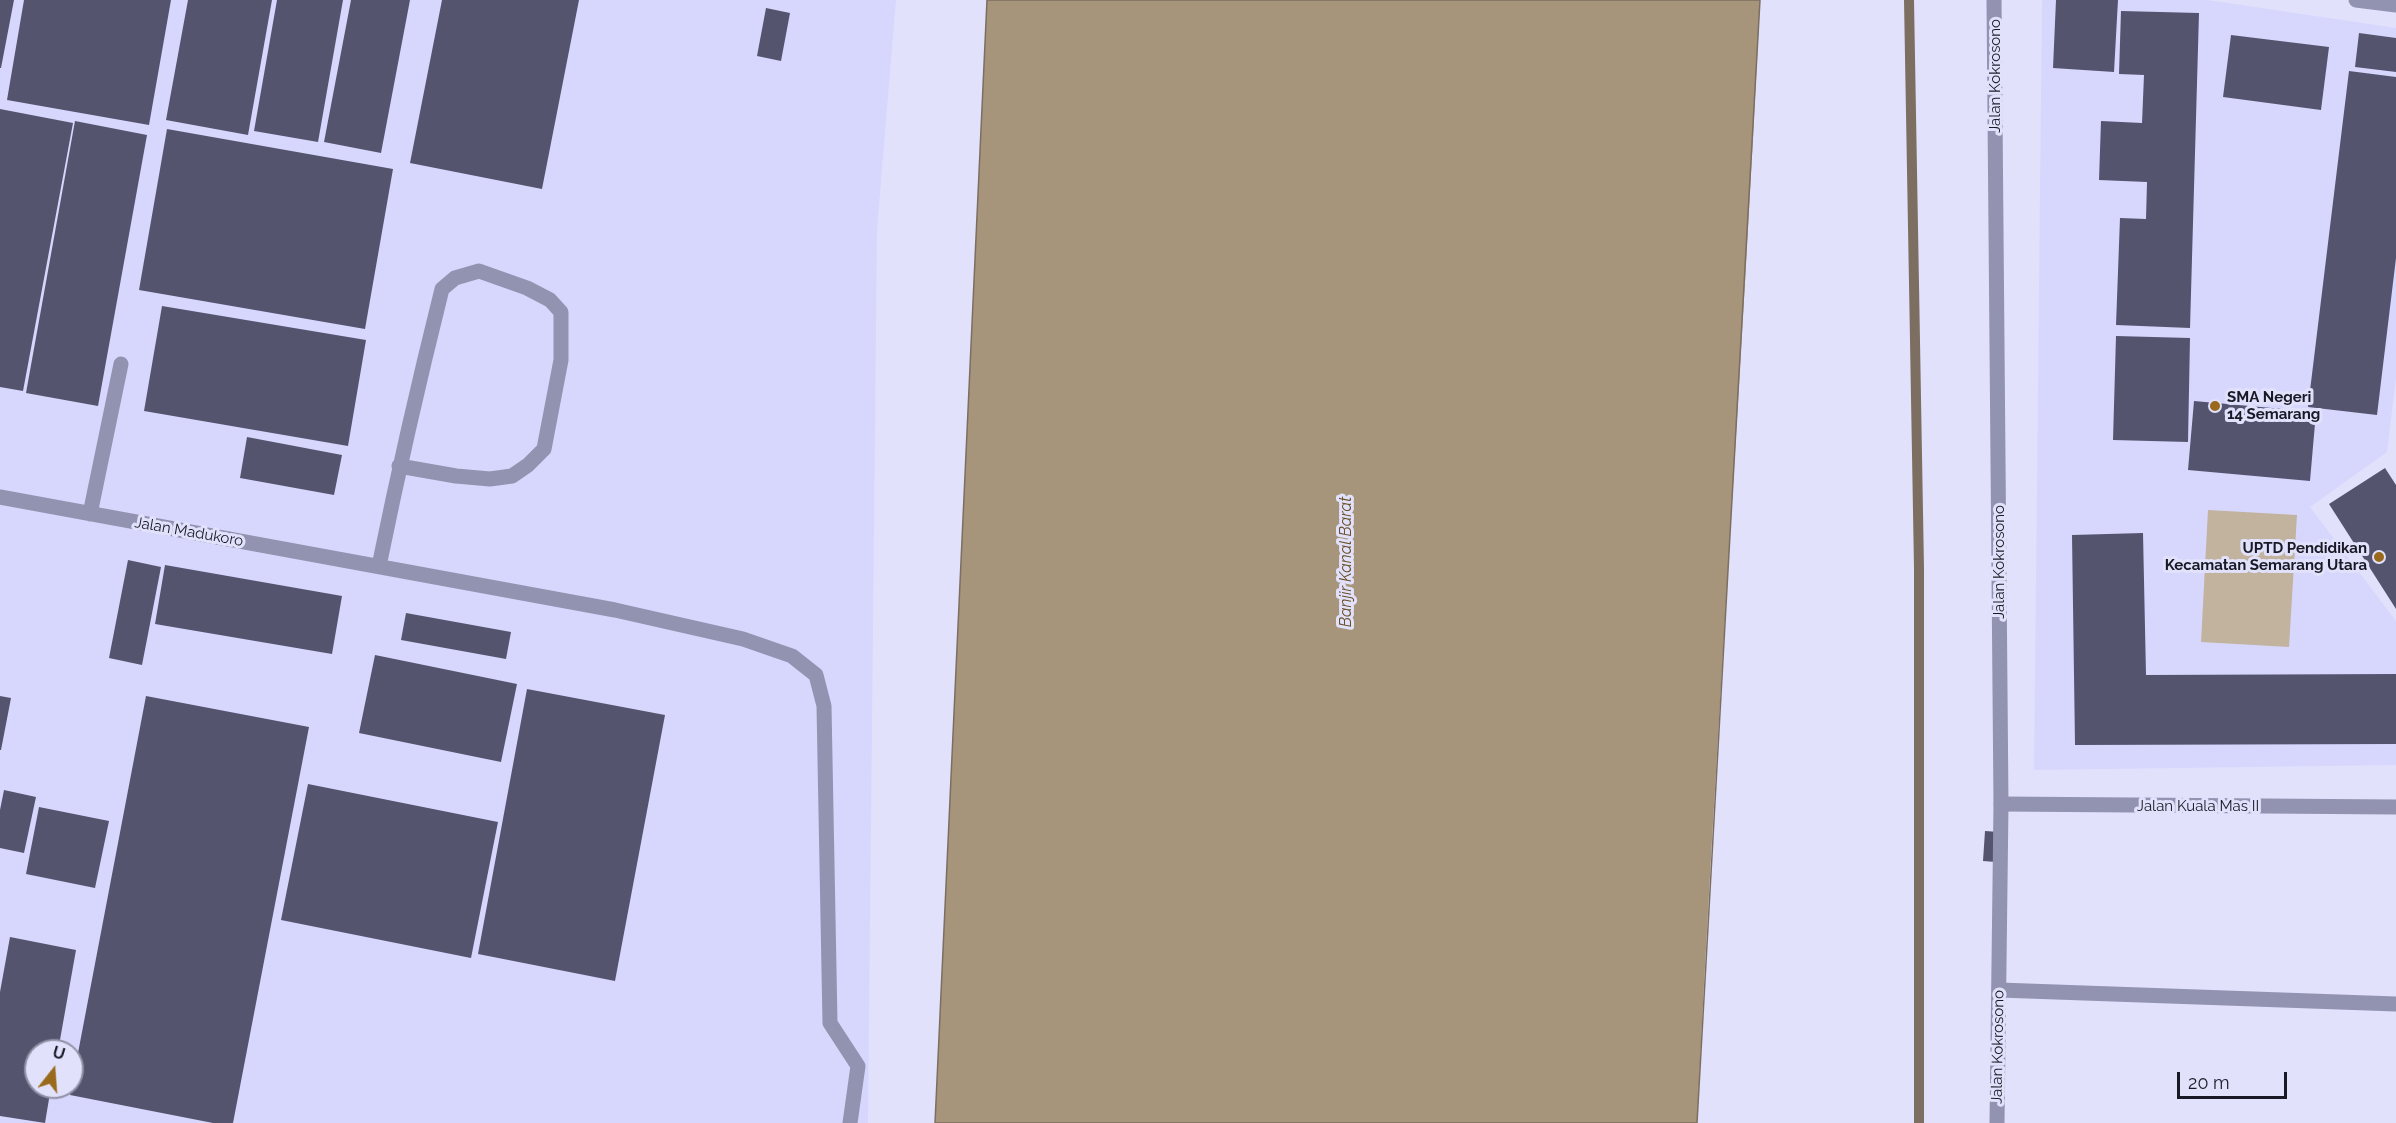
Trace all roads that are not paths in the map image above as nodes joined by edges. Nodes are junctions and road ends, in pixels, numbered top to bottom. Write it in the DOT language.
graph roads {
  1 [pos="1994,0"];
  2 [pos="2356,0"];
  3 [pos="2396,5"];
  4 [pos="121,364"];
  5 [pos="399,466"];
  6 [pos="0,497"];
  7 [pos="90,514"];
  8 [pos="379,566"];
  9 [pos="2001,804"];
  10 [pos="2396,807"];
  11 [pos="1999,990"];
  12 [pos="2396,1004"];
  13 [pos="850,1123"];
  14 [pos="1997,1123"];
  1 -- 9 [label="street, Jalan Kokrosono"];
  2 -- 3 [label="street"];
  4 -- 7 [label="street"];
  5 -- 5 [label="street"];
  5 -- 8 [label="street"];
  6 -- 7 [label="street, Jalan Madukoro"];
  7 -- 8 [label="street, Jalan Madukoro"];
  8 -- 13 [label="street, Jalan Madukoro"];
  9 -- 10 [label="street, Jalan Kuala Mas II"];
  9 -- 11 [label="street, Jalan Kokrosono"];
  11 -- 12 [label="street"];
  11 -- 14 [label="street, Jalan Kokrosono"];
}
